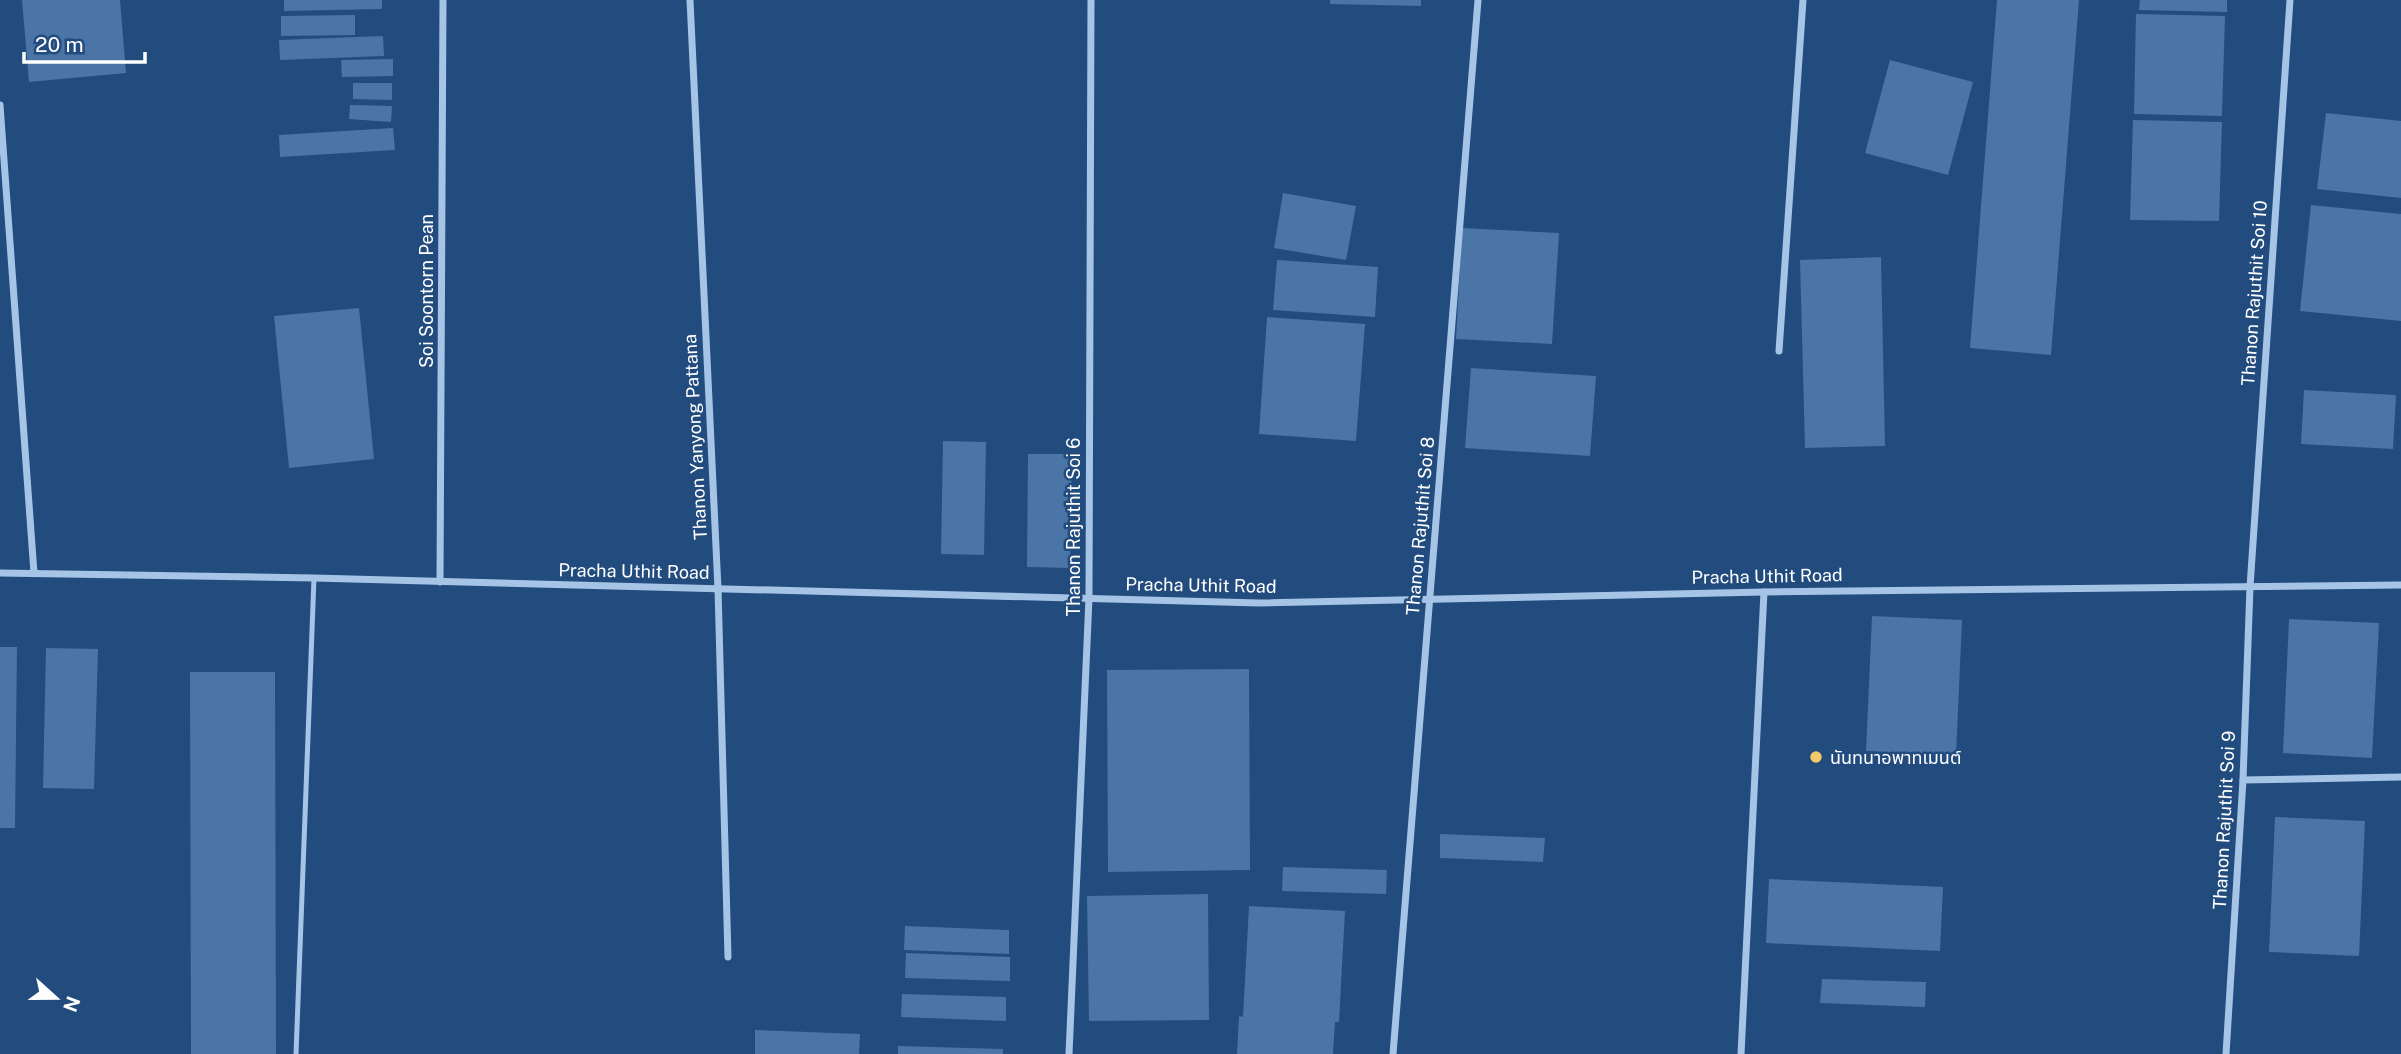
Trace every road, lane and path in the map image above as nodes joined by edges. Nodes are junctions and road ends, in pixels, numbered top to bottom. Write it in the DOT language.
graph roads {
  1 [pos="443,0"];
  2 [pos="690,0"];
  3 [pos="1091,0"];
  4 [pos="1478,0"];
  5 [pos="1803,0"];
  6 [pos="2290,0"];
  7 [pos="0,105"];
  8 [pos="1779,351"];
  9 [pos="0,573"];
  10 [pos="34,573"];
  11 [pos="314,578"];
  12 [pos="440,582"];
  13 [pos="2401,585"];
  14 [pos="2250,587"];
  15 [pos="718,589"];
  16 [pos="1764,592"];
  17 [pos="1088,598"];
  18 [pos="1429,600"];
  19 [pos="2401,777"];
  20 [pos="2243,780"];
  21 [pos="728,957"];
  22 [pos="296,1054"];
  23 [pos="1069,1054"];
  24 [pos="1393,1054"];
  25 [pos="1741,1054"];
  26 [pos="2226,1054"];
  1 -- 12 [label="street, Soi Soontorn Pean"];
  2 -- 15 [label="street, Thanon Yanyong Pattana"];
  3 -- 17 [label="street, Thanon Rajuthit Soi 6"];
  4 -- 18 [label="street, Thanon Rajuthit Soi 8"];
  5 -- 8 [label="street"];
  6 -- 14 [label="street, Thanon Rajuthit Soi 10"];
  7 -- 10 [label="street"];
  9 -- 10 [label="street, Pracha Uthit Road"];
  10 -- 11 [label="street, Pracha Uthit Road"];
  11 -- 12 [label="street, Pracha Uthit Road"];
  11 -- 22 [label="lane"];
  12 -- 15 [label="street, Pracha Uthit Road"];
  13 -- 14 [label="street, Pracha Uthit Road"];
  14 -- 16 [label="street, Pracha Uthit Road"];
  14 -- 20 [label="street, Thanon Rajuthit Soi 9"];
  15 -- 17 [label="street, Pracha Uthit Road"];
  15 -- 21 [label="street, Thanon Yanyong Pattana"];
  16 -- 18 [label="street, Pracha Uthit Road"];
  16 -- 25 [label="street"];
  17 -- 18 [label="street, Pracha Uthit Road"];
  17 -- 23 [label="street, Thanon Rajuthit Soi 6"];
  18 -- 24 [label="street, Thanon Rajuthit Soi 8"];
  19 -- 20 [label="street"];
  20 -- 26 [label="street, Thanon Rajuthit Soi 9"];
}
